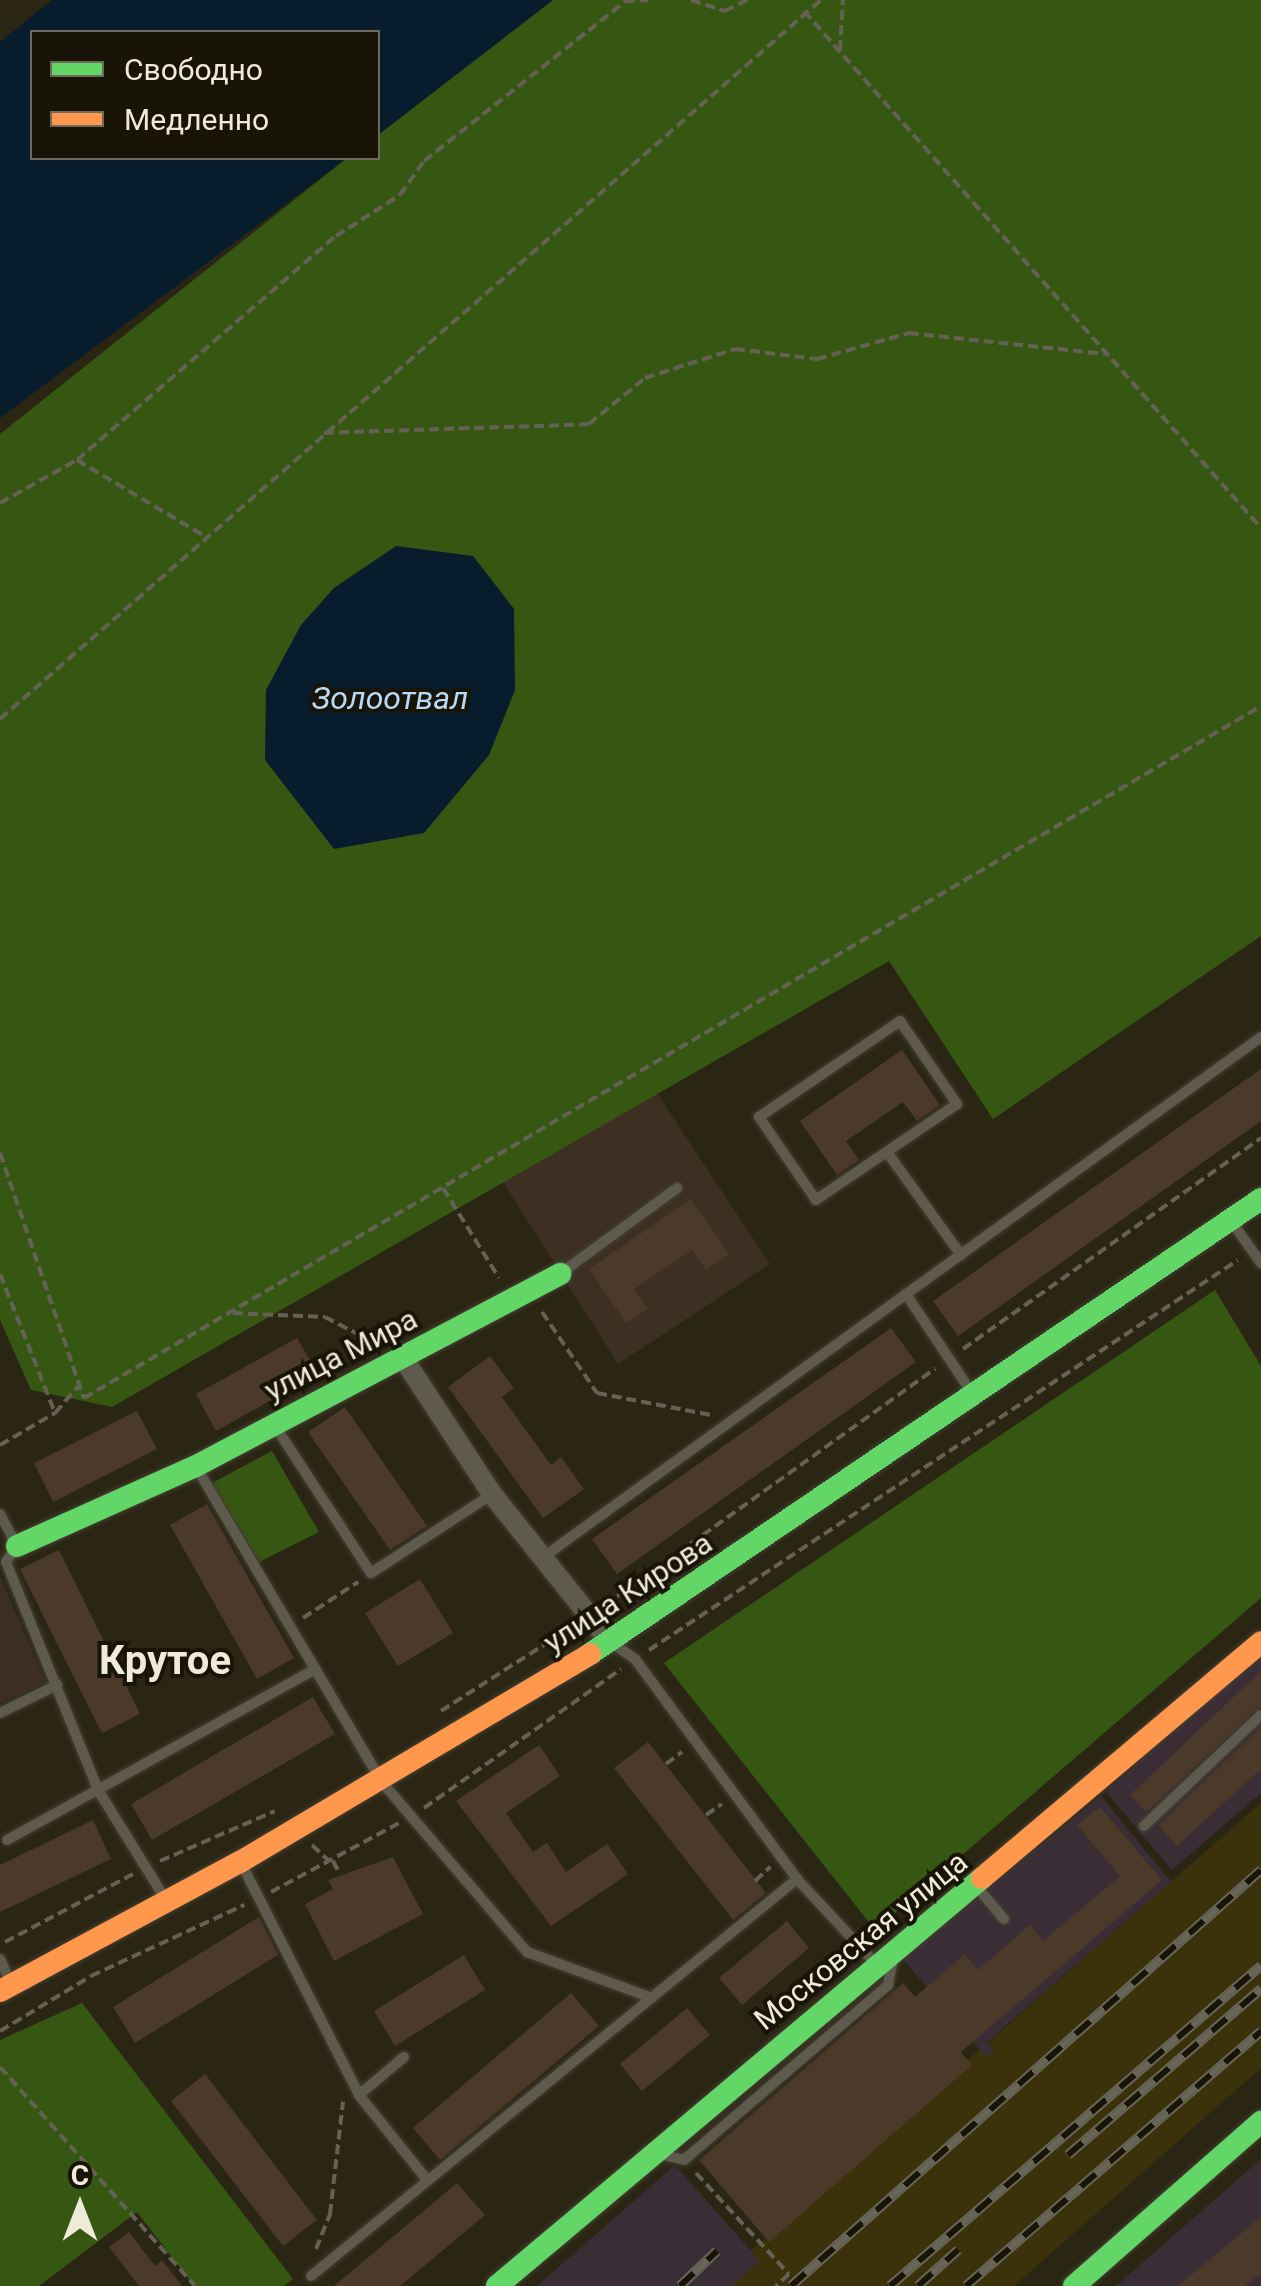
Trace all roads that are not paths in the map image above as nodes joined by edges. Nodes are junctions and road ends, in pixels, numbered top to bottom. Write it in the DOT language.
graph roads {
  1 [pos="1261,1037"];
  2 [pos="887,1152"];
  3 [pos="677,1188"];
  4 [pos="1261,1199"];
  5 [pos="1230,1220"];
  6 [pos="962,1254"];
  7 [pos="1261,1263"];
  8 [pos="560,1274"];
  9 [pos="906,1294"];
  10 [pos="403,1358"];
  11 [pos="976,1398"];
  12 [pos="274,1424"];
  13 [pos="196,1466"];
  14 [pos="492,1494"];
  15 [pos="0,1514"];
  16 [pos="17,1546"];
  17 [pos="542,1558"];
  18 [pos="610,1642"];
  19 [pos="1261,1642"];
  20 [pos="316,1669"];
  21 [pos="57,1685"];
  22 [pos="0,1713"];
  23 [pos="1261,1715"];
  24 [pos="382,1782"];
  25 [pos="98,1790"];
  26 [pos="1144,1826"];
  27 [pos="6,1840"];
  28 [pos="240,1862"];
  29 [pos="797,1879"];
  30 [pos="977,1887"];
  31 [pos="168,1902"];
  32 [pos="1004,1919"];
  33 [pos="884,1956"];
  34 [pos="0,1960"];
  35 [pos="6,1988"];
  36 [pos="652,1998"];
  37 [pos="814,2014"];
  38 [pos="830,2035"];
  39 [pos="765,2057"];
  40 [pos="404,2058"];
  41 [pos="775,2082"];
  42 [pos="726,2090"];
  43 [pos="359,2095"];
  44 [pos="729,2122"];
  45 [pos="1261,2122"];
  46 [pos="653,2152"];
  47 [pos="428,2181"];
  48 [pos="310,2276"];
  49 [pos="496,2286"];
  50 [pos="1074,2286"];
  1 -- 6 [label="lane"];
  2 -- 2 [label="lane"];
  2 -- 6 [label="lane"];
  3 -- 8 [label="lane, улица Мира"];
  4 -- 5 [label="street, улица Кирова"];
  5 -- 7 [label="lane"];
  5 -- 11 [label="street, улица Кирова"];
  6 -- 9 [label="lane"];
  8 -- 10 [label="street, улица Мира"];
  9 -- 11 [label="lane"];
  9 -- 17 [label="lane"];
  10 -- 12 [label="street, улица Мира"];
  10 -- 14 [label="street"];
  11 -- 18 [label="street, улица Кирова"];
  12 -- 13 [label="street, улица Мира"];
  12 -- 14 [label="lane"];
  13 -- 16 [label="street, улица Мира"];
  13 -- 20 [label="lane"];
  14 -- 17 [label="street"];
  15 -- 16 [label="lane"];
  16 -- 21 [label="lane"];
  17 -- 18 [label="street"];
  18 -- 24 [label="street, улица Кирова"];
  18 -- 29 [label="lane"];
  19 -- 30 [label="street, Московская улица"];
  20 -- 24 [label="lane"];
  20 -- 25 [label="lane"];
  21 -- 22 [label="lane"];
  21 -- 25 [label="lane"];
  23 -- 26 [label="lane"];
  24 -- 28 [label="street, улица Кирова"];
  24 -- 36 [label="lane"];
  25 -- 27 [label="lane"];
  25 -- 31 [label="lane"];
  28 -- 31 [label="street, улица Кирова"];
  28 -- 43 [label="lane"];
  29 -- 33 [label="lane"];
  29 -- 36 [label="lane"];
  30 -- 32 [label="lane"];
  30 -- 33 [label="street, Московская улица"];
  31 -- 35 [label="street, улица Кирова"];
  33 -- 37 [label="street, Московская улица"];
  33 -- 38 [label="lane"];
  34 -- 35 [label="lane"];
  36 -- 47 [label="lane"];
  37 -- 38 [label="lane"];
  37 -- 39 [label="street, Московская улица"];
  38 -- 41 [label="lane"];
  39 -- 41 [label="lane"];
  39 -- 42 [label="street, Московская улица"];
  40 -- 43 [label="lane"];
  41 -- 44 [label="lane"];
  42 -- 44 [label="lane"];
  42 -- 46 [label="street, Московская улица"];
  43 -- 47 [label="lane"];
  44 -- 46 [label="lane"];
  45 -- 50 [label="street"];
  46 -- 49 [label="street, Московская улица"];
  47 -- 48 [label="lane"];
}
